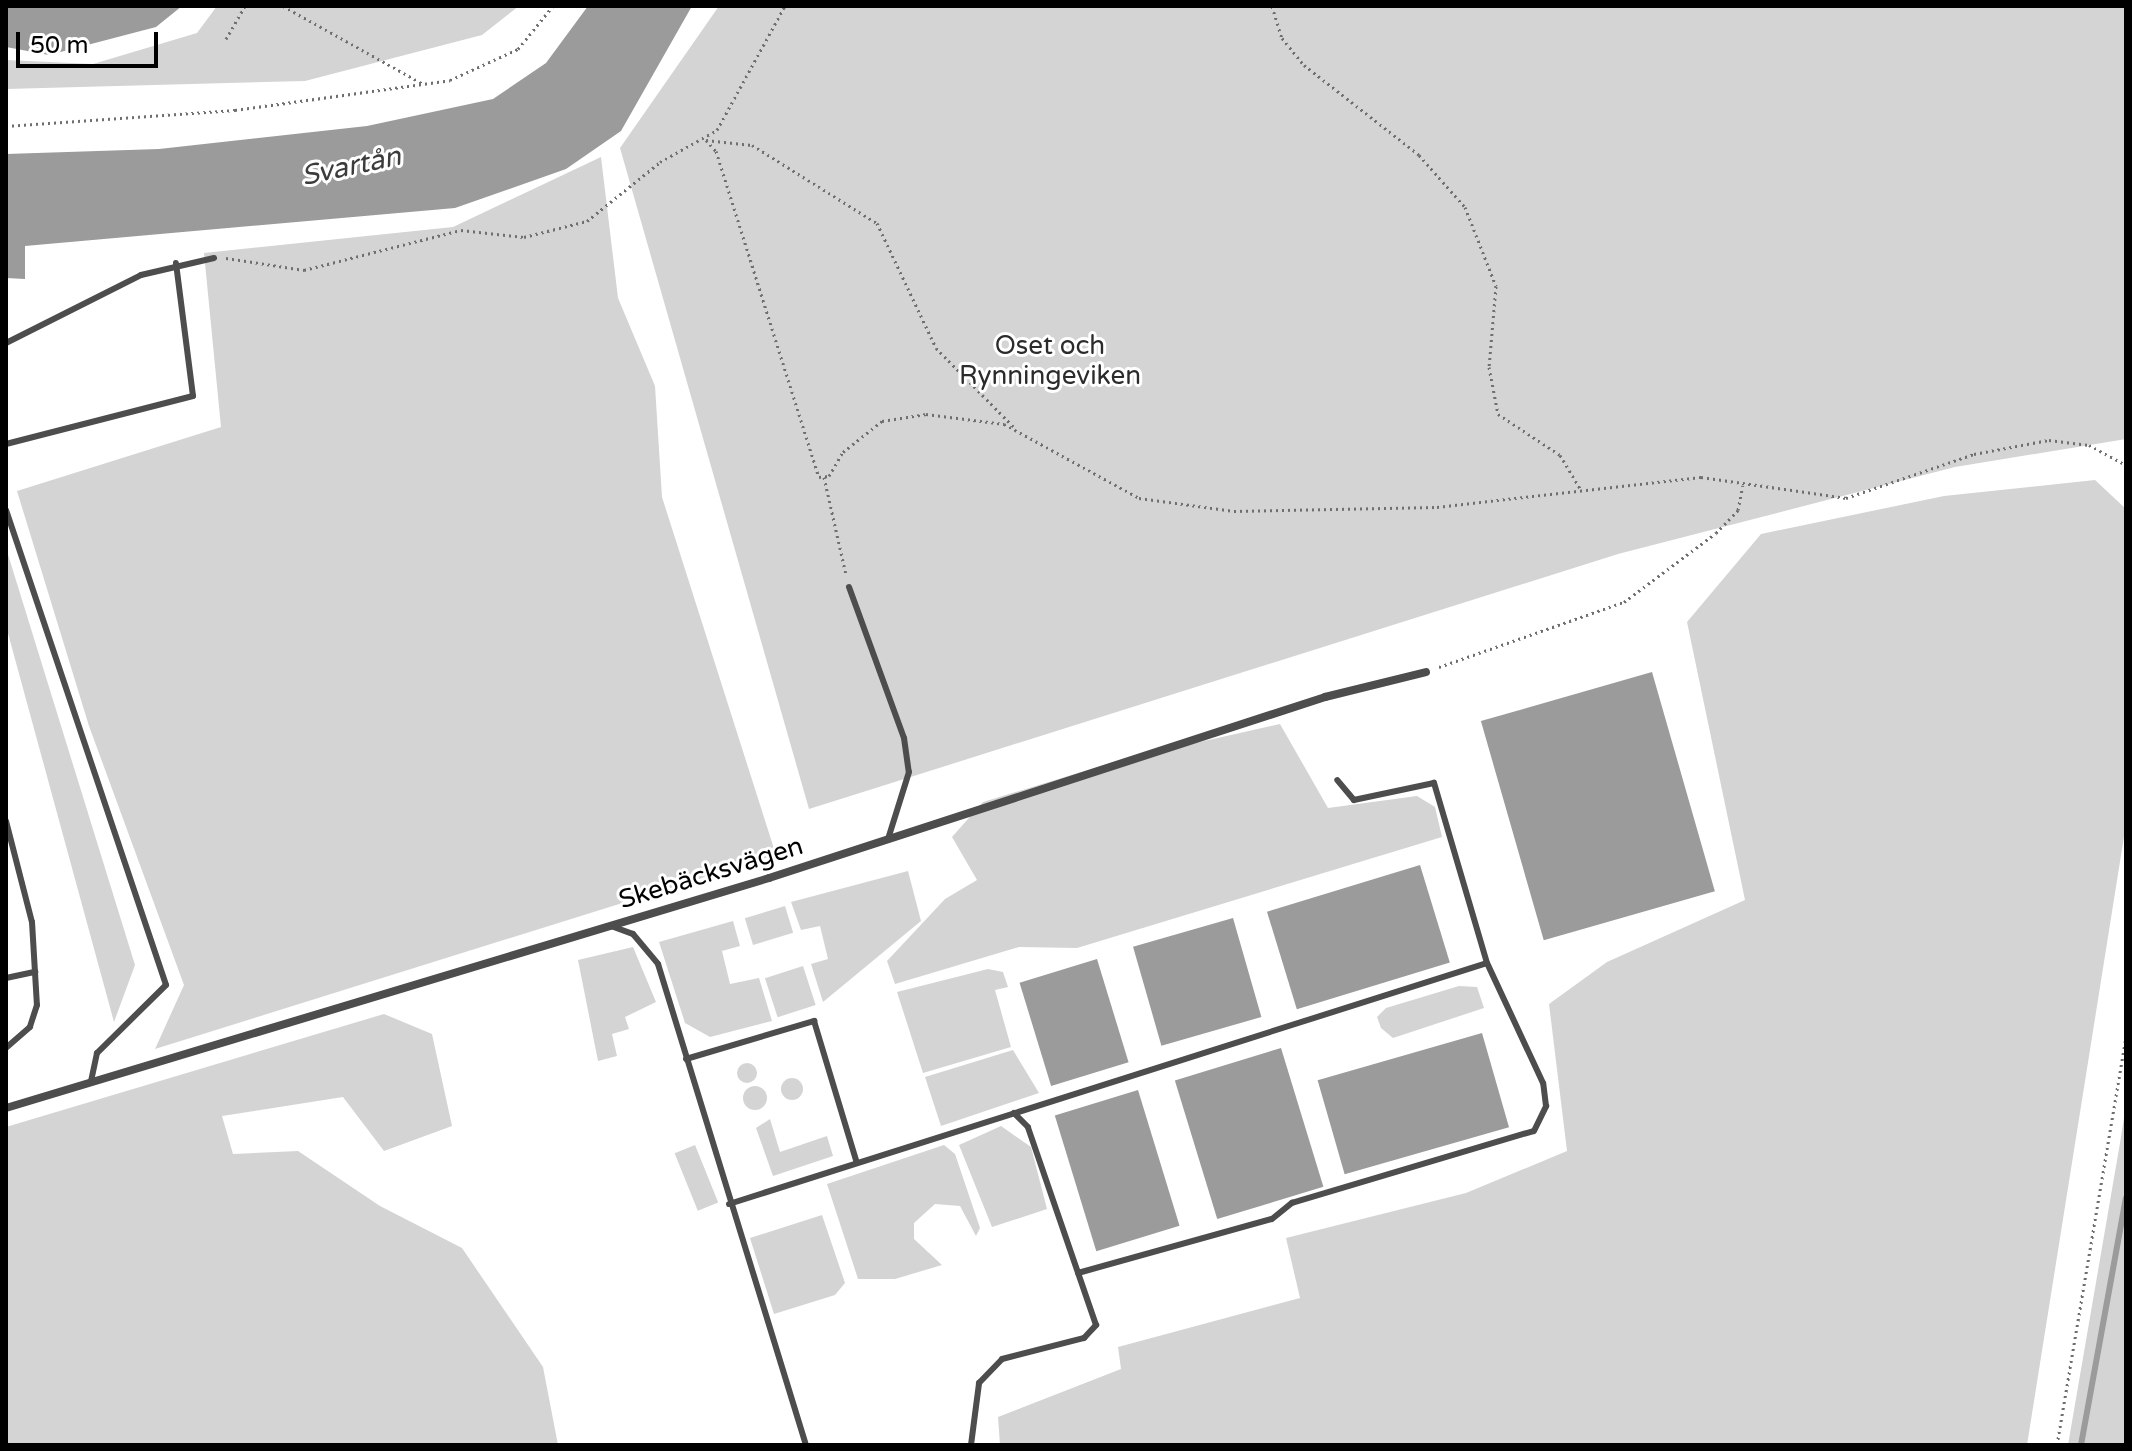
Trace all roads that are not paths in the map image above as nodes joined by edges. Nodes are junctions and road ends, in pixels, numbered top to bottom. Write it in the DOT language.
graph roads {
  1 [pos="214,258"];
  2 [pos="176,263"];
  3 [pos="6,343"];
  4 [pos="6,444"];
  5 [pos="6,510"];
  6 [pos="849,587"];
  7 [pos="1426,672"];
  8 [pos="1337,780"];
  9 [pos="6,821"];
  10 [pos="888,839"];
  11 [pos="17,865"];
  12 [pos="6,867"];
  13 [pos="607,924"];
  14 [pos="1487,963"];
  15 [pos="35,972"];
  16 [pos="6,978"];
  17 [pos="6,1048"];
  18 [pos="686,1059"];
  19 [pos="91,1082"];
  20 [pos="6,1108"];
  21 [pos="1014,1113"];
  22 [pos="857,1163"];
  23 [pos="729,1204"];
  24 [pos="1078,1273"];
  25 [pos="806,1445"];
  26 [pos="971,1445"];
  1 -- 2 [label="lane"];
  2 -- 3 [label="lane"];
  2 -- 4 [label="lane"];
  5 -- 19 [label="lane"];
  6 -- 10 [label="lane"];
  7 -- 10 [label="street, Skebäcksvägen"];
  8 -- 14 [label="lane"];
  9 -- 11 [label="lane"];
  10 -- 13 [label="street, Skebäcksvägen"];
  11 -- 12 [label="lane"];
  11 -- 15 [label="lane"];
  13 -- 18 [label="lane"];
  13 -- 19 [label="street, Skebäcksvägen"];
  14 -- 21 [label="lane"];
  14 -- 24 [label="lane"];
  15 -- 16 [label="lane"];
  15 -- 17 [label="lane"];
  18 -- 22 [label="lane"];
  18 -- 23 [label="lane"];
  19 -- 20 [label="street, Skebäcksvägen"];
  21 -- 22 [label="lane"];
  21 -- 24 [label="lane"];
  22 -- 23 [label="lane"];
  23 -- 25 [label="lane"];
  24 -- 26 [label="lane"];
}
